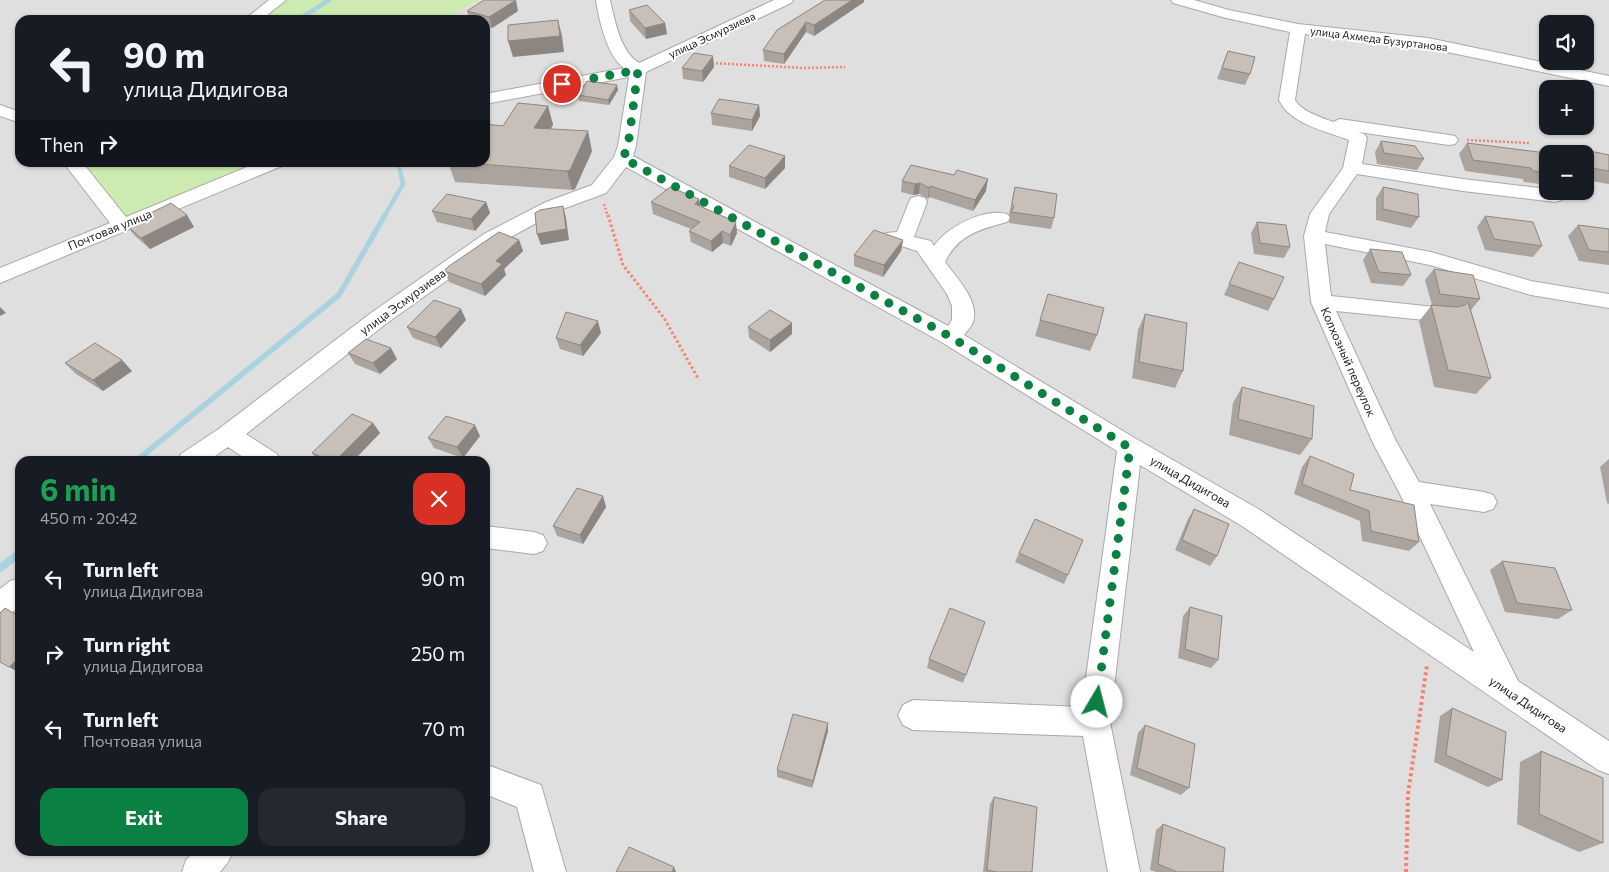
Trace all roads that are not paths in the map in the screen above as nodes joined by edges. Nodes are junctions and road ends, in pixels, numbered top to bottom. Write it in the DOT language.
graph roads {
  1 [pos="279,0"];
  2 [pos="603,0"];
  3 [pos="786,0"];
  4 [pos="1178,0"];
  5 [pos="258,15"];
  6 [pos="1298,29"];
  7 [pos="638,70"];
  8 [pos="1609,81"];
  9 [pos="490,98"];
  10 [pos="0,110"];
  11 [pos="15,116"];
  12 [pos="1313,120"];
  13 [pos="1449,140"];
  14 [pos="623,158"];
  15 [pos="76,167"];
  16 [pos="264,167"];
  17 [pos="1352,168"];
  18 [pos="1539,194"];
  19 [pos="918,202"];
  20 [pos="1000,218"];
  21 [pos="122,225"];
  22 [pos="1314,236"];
  23 [pos="935,262"];
  24 [pos="0,276"];
  25 [pos="1609,300"];
  26 [pos="1321,302"];
  27 [pos="1444,315"];
  28 [pos="951,337"];
  29 [pos="228,435"];
  30 [pos="1130,448"];
  31 [pos="197,456"];
  32 [pos="260,456"];
  33 [pos="1410,491"];
  34 [pos="1484,502"];
  35 [pos="490,538"];
  36 [pos="534,543"];
  37 [pos="15,594"];
  38 [pos="0,605"];
  39 [pos="1508,691"];
  40 [pos="913,715"];
  41 [pos="1094,722"];
  42 [pos="1609,759"];
  43 [pos="490,781"];
  44 [pos="212,856"];
  45 [pos="198,872"];
  46 [pos="550,872"];
  47 [pos="1124,872"];
  1 -- 5 [label="street"];
  2 -- 7 [label="street"];
  3 -- 7 [label="street, улица Эсмурзиева"];
  4 -- 6 [label="street, улица Ахмеда Бузуртанова"];
  6 -- 8 [label="street, улица Ахмеда Бузуртанова"];
  6 -- 12 [label="street, Колхозный переулок"];
  7 -- 9 [label="street"];
  7 -- 14 [label="street"];
  10 -- 11 [label="street"];
  12 -- 13 [label="street"];
  12 -- 17 [label="street, Колхозный переулок"];
  14 -- 28 [label="street, улица Дидигова"];
  14 -- 29 [label="street, улица Эсмурзиева"];
  15 -- 21 [label="street"];
  16 -- 21 [label="street, Почтовая улица"];
  17 -- 18 [label="street"];
  17 -- 22 [label="street, Колхозный переулок"];
  19 -- 23 [label="street"];
  20 -- 23 [label="street"];
  21 -- 24 [label="street, Почтовая улица"];
  22 -- 25 [label="street"];
  22 -- 26 [label="street, Колхозный переулок"];
  23 -- 28 [label="street"];
  26 -- 27 [label="street"];
  26 -- 33 [label="street, Колхозный переулок"];
  28 -- 30 [label="street, улица Дидигова"];
  29 -- 31 [label="street, улица Эсмурзиева"];
  29 -- 32 [label="street"];
  30 -- 39 [label="street, улица Дидигова"];
  30 -- 41 [label="street"];
  33 -- 34 [label="street"];
  33 -- 39 [label="street, Колхозный переулок"];
  35 -- 36 [label="street"];
  37 -- 38 [label="street"];
  39 -- 42 [label="street, улица Дидигова"];
  40 -- 41 [label="street"];
  41 -- 47 [label="street"];
  43 -- 46 [label="street"];
  44 -- 45 [label="street"];
}
